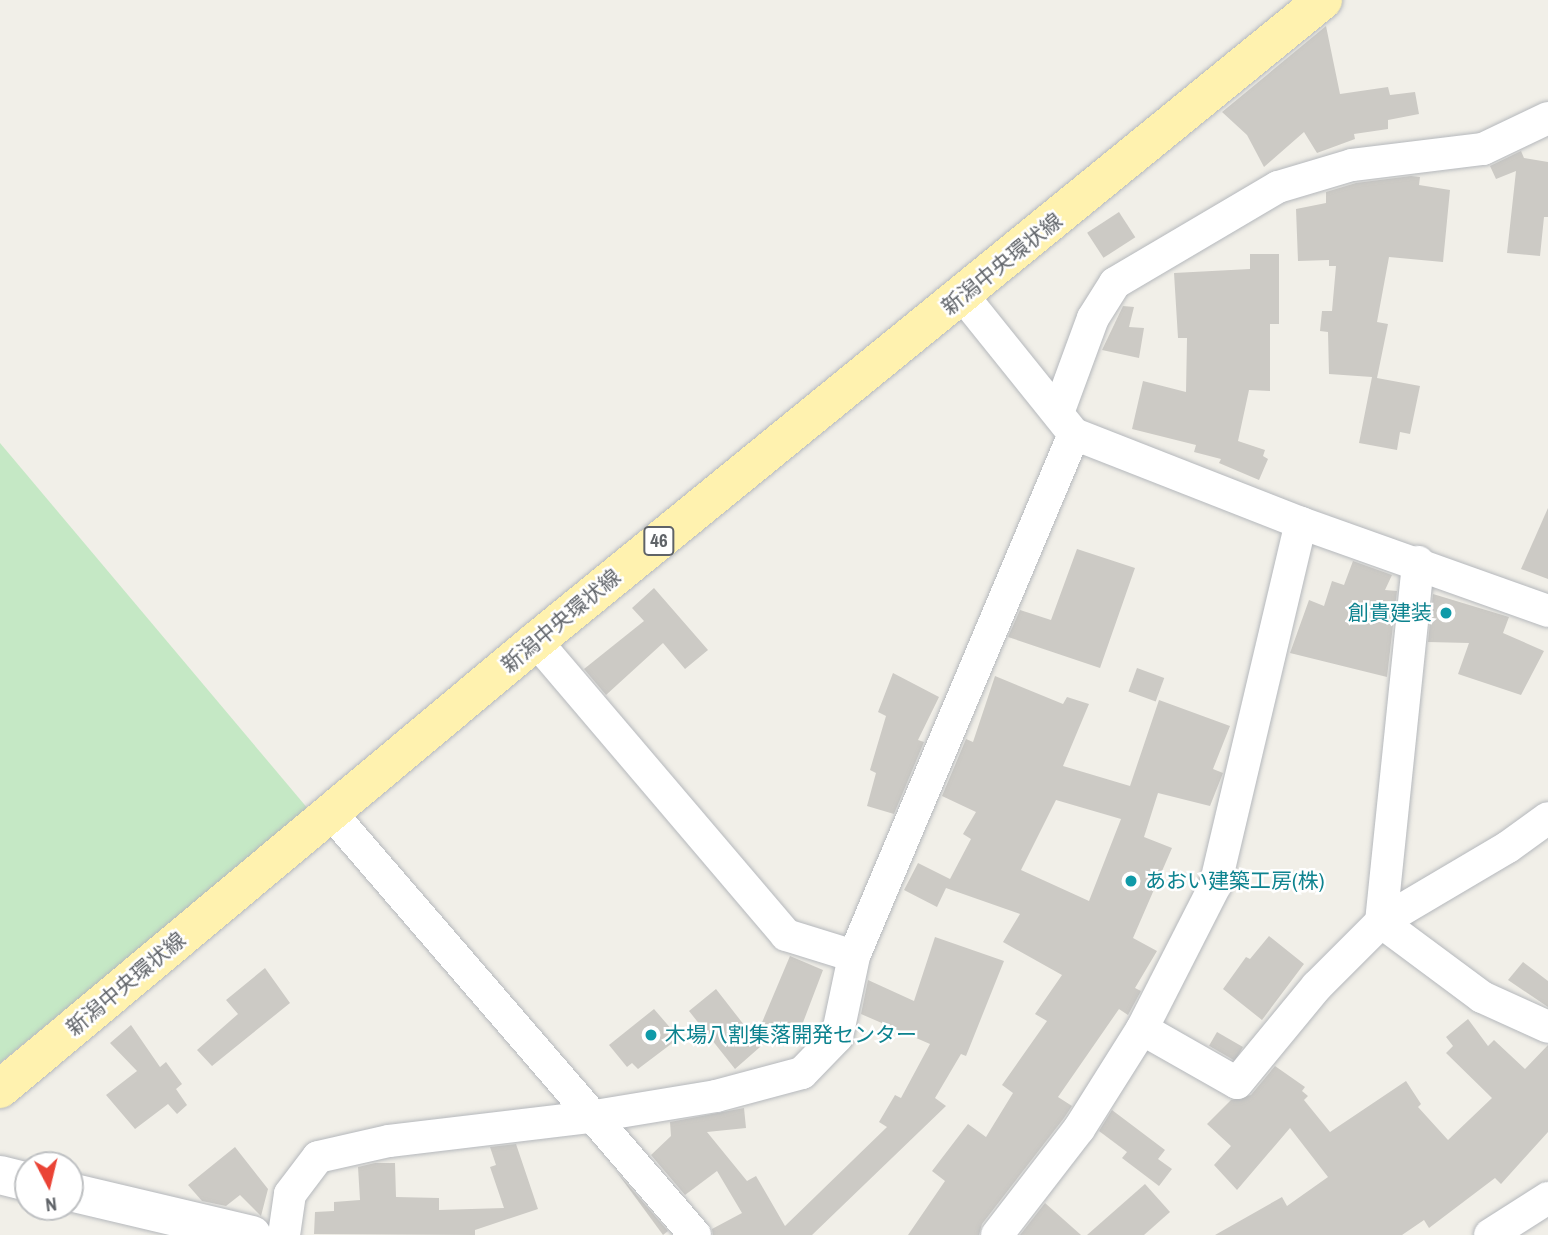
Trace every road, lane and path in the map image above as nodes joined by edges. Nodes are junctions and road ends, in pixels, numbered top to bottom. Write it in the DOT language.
graph roads {
  1 [pos="1323,0"];
  2 [pos="1548,118"];
  3 [pos="963,296"];
  4 [pos="1066,423"];
  5 [pos="1301,523"];
  6 [pos="1418,562"];
  7 [pos="1548,611"];
  8 [pos="536,641"];
  9 [pos="332,814"];
  10 [pos="1548,818"];
  11 [pos="1381,922"];
  12 [pos="854,956"];
  13 [pos="1548,1027"];
  14 [pos="1142,1029"];
  15 [pos="0,1089"];
  16 [pos="589,1117"];
  17 [pos="84,1195"];
  18 [pos="1548,1198"];
  19 [pos="252,1235"];
  20 [pos="284,1235"];
  21 [pos="695,1235"];
  22 [pos="997,1235"];
  23 [pos="1490,1235"];
  1 -- 3 [label="main road, 新潟中央環状線 / 46"];
  2 -- 4 [label="street"];
  3 -- 4 [label="street"];
  3 -- 8 [label="main road, 新潟中央環状線 / 46"];
  4 -- 5 [label="street"];
  4 -- 12 [label="street"];
  5 -- 6 [label="street"];
  5 -- 14 [label="street"];
  6 -- 7 [label="street"];
  6 -- 11 [label="street"];
  8 -- 9 [label="main road, 新潟中央環状線 / 46"];
  8 -- 12 [label="street"];
  9 -- 15 [label="main road, 新潟中央環状線 / 46"];
  9 -- 16 [label="street"];
  10 -- 11 [label="street"];
  11 -- 13 [label="street"];
  11 -- 14 [label="street"];
  12 -- 16 [label="street"];
  14 -- 22 [label="street"];
  16 -- 20 [label="street"];
  16 -- 21 [label="street"];
  17 -- 19 [label="street"];
  18 -- 23 [label="street"];
}
